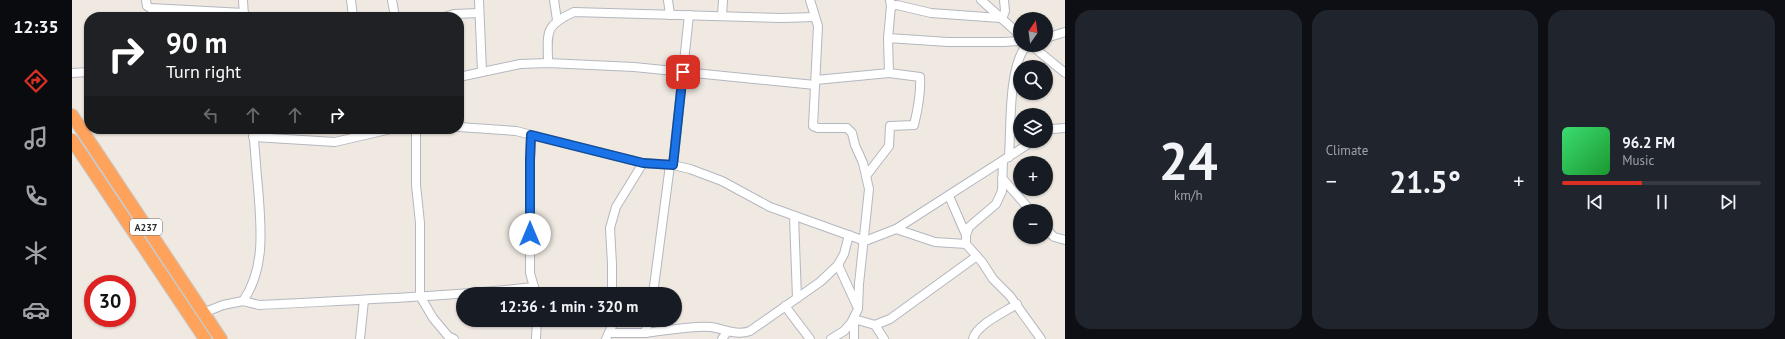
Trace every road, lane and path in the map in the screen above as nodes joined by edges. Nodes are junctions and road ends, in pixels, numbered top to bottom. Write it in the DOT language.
graph roads {
  1 [pos="146,0"];
  2 [pos="243,0"];
  3 [pos="351,0"];
  4 [pos="392,0"];
  5 [pos="479,0"];
  6 [pos="554,0"];
  7 [pos="668,0"];
  8 [pos="723,0"];
  9 [pos="810,0"];
  10 [pos="981,0"];
  11 [pos="1004,0"];
  12 [pos="891,3"];
  13 [pos="204,12"];
  14 [pos="244,12"];
  15 [pos="352,12"];
  16 [pos="394,12"];
  17 [pos="479,13"];
  18 [pos="464,14"];
  19 [pos="689,14"];
  20 [pos="670,15"];
  21 [pos="722,16"];
  22 [pos="815,17"];
  23 [pos="1001,19"];
  24 [pos="557,20"];
  25 [pos="1013,29"];
  26 [pos="1065,32"];
  27 [pos="1053,36"];
  28 [pos="888,38"];
  29 [pos="1013,41"];
  30 [pos="1022,52"];
  31 [pos="1040,52"];
  32 [pos="548,63"];
  33 [pos="84,72"];
  34 [pos="482,72"];
  35 [pos="683,72"];
  36 [pos="72,73"];
  37 [pos="889,73"];
  38 [pos="1065,73"];
  39 [pos="464,76"];
  40 [pos="816,82"];
  41 [pos="72,114"];
  42 [pos="464,127"];
  43 [pos="1065,128"];
  44 [pos="1053,129"];
  45 [pos="84,132"];
  46 [pos="85,134"];
  47 [pos="253,134"];
  48 [pos="262,134"];
  49 [pos="357,134"];
  50 [pos="416,134"];
  51 [pos="531,135"];
  52 [pos="72,140"];
  53 [pos="1022,148"];
  54 [pos="1006,159"];
  55 [pos="643,163"];
  56 [pos="672,165"];
  57 [pos="866,176"];
  58 [pos="1002,178"];
  59 [pos="949,196"];
  60 [pos="1025,204"];
  61 [pos="794,216"];
  62 [pos="896,229"];
  63 [pos="966,235"];
  64 [pos="848,236"];
  65 [pos="1054,237"];
  66 [pos="1065,240"];
  67 [pos="865,241"];
  68 [pos="966,244"];
  69 [pos="1065,247"];
  70 [pos="977,256"];
  71 [pos="838,266"];
  72 [pos="534,287"];
  73 [pos="612,287"];
  74 [pos="654,287"];
  75 [pos="456,294"];
  76 [pos="420,296"];
  77 [pos="797,298"];
  78 [pos="364,300"];
  79 [pos="243,301"];
  80 [pos="1017,304"];
  81 [pos="785,306"];
  82 [pos="858,309"];
  83 [pos="203,313"];
  84 [pos="854,319"];
  85 [pos="875,325"];
  86 [pos="537,327"];
  87 [pos="647,327"];
  88 [pos="645,333"];
  89 [pos="608,336"];
  90 [pos="724,336"];
  91 [pos="205,339"];
  92 [pos="221,339"];
  93 [pos="360,339"];
  94 [pos="454,339"];
  95 [pos="536,339"];
  96 [pos="810,339"];
  97 [pos="831,339"];
  98 [pos="854,339"];
  99 [pos="884,339"];
  100 [pos="973,339"];
  101 [pos="1041,339"];
  1 -- 13 [label="street"];
  2 -- 14 [label="street"];
  3 -- 15 [label="street"];
  4 -- 16 [label="street"];
  5 -- 17 [label="street"];
  6 -- 24 [label="street"];
  7 -- 20 [label="street"];
  8 -- 21 [label="street"];
  9 -- 22 [label="street"];
  10 -- 23 [label="street"];
  11 -- 23 [label="street"];
  12 -- 23 [label="street"];
  12 -- 28 [label="street"];
  17 -- 18 [label="street"];
  17 -- 34 [label="street"];
  19 -- 20 [label="street"];
  19 -- 21 [label="street"];
  19 -- 35 [label="street"];
  20 -- 24 [label="street"];
  21 -- 22 [label="street"];
  22 -- 40 [label="street"];
  23 -- 25 [label="street"];
  24 -- 32 [label="street"];
  26 -- 27 [label="street"];
  28 -- 29 [label="street"];
  28 -- 37 [label="street"];
  30 -- 54 [label="street"];
  31 -- 38 [label="street"];
  32 -- 34 [label="street"];
  32 -- 35 [label="street"];
  33 -- 36 [label="street"];
  34 -- 39 [label="street"];
  35 -- 40 [label="street"];
  35 -- 56 [label="street"];
  37 -- 40 [label="street"];
  37 -- 57 [label="street"];
  40 -- 57 [label="street"];
  41 -- 45 [label="highway, A237"];
  42 -- 51 [label="street"];
  43 -- 44 [label="street"];
  46 -- 83 [label="highway, A237"];
  47 -- 79 [label="street"];
  48 -- 49 [label="street"];
  50 -- 76 [label="street"];
  51 -- 55 [label="street"];
  51 -- 72 [label="street"];
  52 -- 91 [label="highway, A237"];
  53 -- 54 [label="street"];
  54 -- 58 [label="street"];
  54 -- 59 [label="street"];
  55 -- 56 [label="street"];
  55 -- 73 [label="street"];
  56 -- 61 [label="street"];
  56 -- 74 [label="street"];
  57 -- 67 [label="street"];
  58 -- 60 [label="street"];
  58 -- 63 [label="street"];
  59 -- 62 [label="street"];
  59 -- 63 [label="street"];
  61 -- 64 [label="street"];
  61 -- 77 [label="street"];
  62 -- 67 [label="street"];
  62 -- 68 [label="street"];
  63 -- 68 [label="street"];
  64 -- 67 [label="street"];
  64 -- 71 [label="street"];
  65 -- 66 [label="street"];
  65 -- 69 [label="street"];
  67 -- 82 [label="street"];
  68 -- 70 [label="street"];
  70 -- 80 [label="street"];
  70 -- 85 [label="street"];
  71 -- 77 [label="street"];
  71 -- 82 [label="street"];
  75 -- 76 [label="street"];
  76 -- 78 [label="street"];
  76 -- 94 [label="street"];
  77 -- 81 [label="street"];
  78 -- 79 [label="street"];
  78 -- 93 [label="street"];
  79 -- 83 [label="street"];
  80 -- 100 [label="street"];
  80 -- 101 [label="street"];
  81 -- 90 [label="street"];
  81 -- 96 [label="street"];
  82 -- 84 [label="street"];
  83 -- 92 [label="highway, A237"];
  84 -- 85 [label="street"];
  84 -- 97 [label="street"];
  84 -- 98 [label="street"];
  85 -- 99 [label="street"];
  86 -- 95 [label="street"];
  87 -- 88 [label="street"];
  88 -- 89 [label="street"];
  88 -- 90 [label="street"];
}
